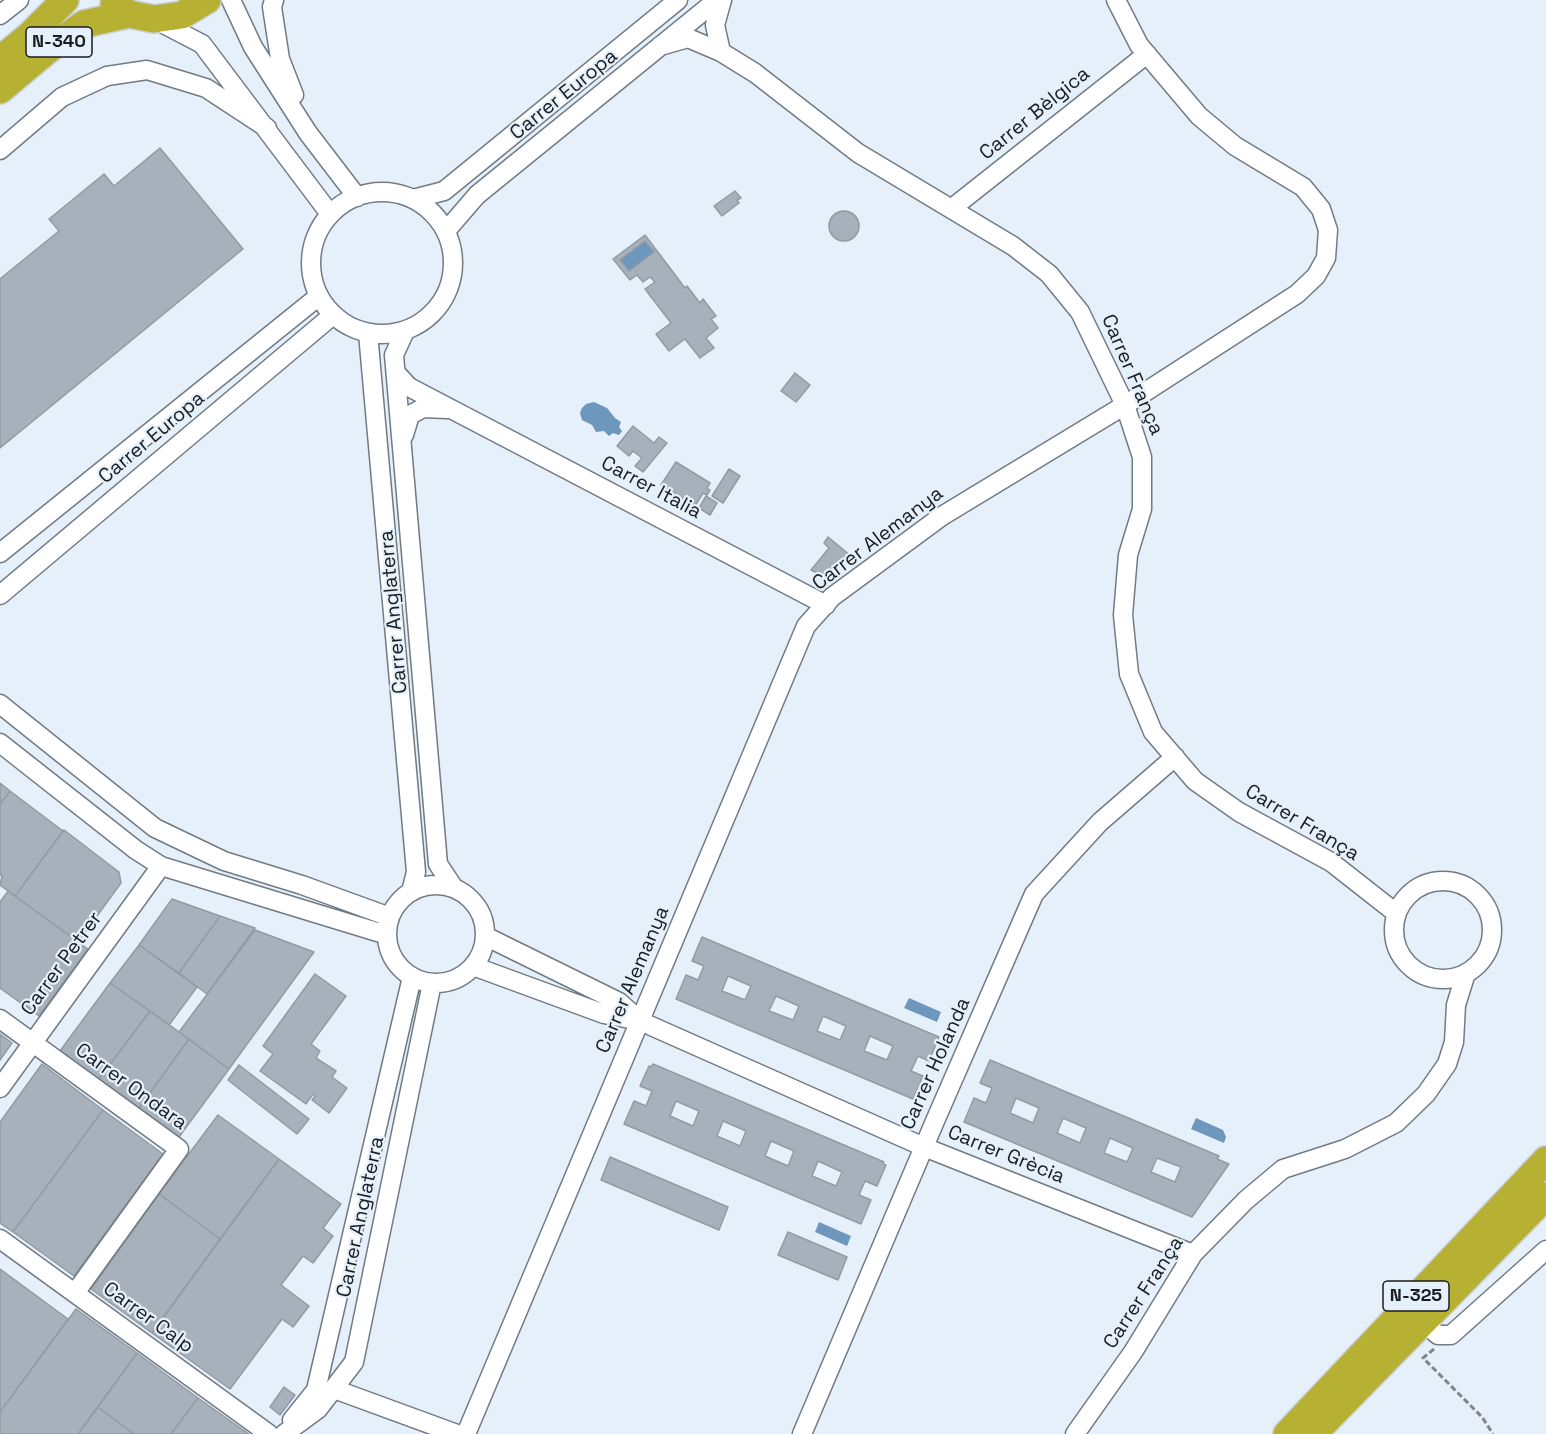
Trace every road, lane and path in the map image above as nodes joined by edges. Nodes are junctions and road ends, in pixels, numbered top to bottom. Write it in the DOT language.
graph roads {
  1 [pos="19,0"];
  2 [pos="65,0"];
  3 [pos="207,0"];
  4 [pos="231,0"];
  5 [pos="274,0"];
  6 [pos="678,0"];
  7 [pos="717,0"];
  8 [pos="722,0"];
  9 [pos="1116,0"];
  10 [pos="130,11"];
  11 [pos="0,15"];
  12 [pos="660,46"];
  13 [pos="722,51"];
  14 [pos="1147,54"];
  15 [pos="0,60"];
  16 [pos="0,90"];
  17 [pos="267,128"];
  18 [pos="308,133"];
  19 [pos="0,150"];
  20 [pos="357,197"];
  21 [pos="413,199"];
  22 [pos="951,209"];
  23 [pos="330,214"];
  24 [pos="446,231"];
  25 [pos="319,296"];
  26 [pos="333,315"];
  27 [pos="405,331"];
  28 [pos="368,333"];
  29 [pos="396,373"];
  30 [pos="1125,405"];
  31 [pos="455,410"];
  32 [pos="402,440"];
  33 [pos="0,553"];
  34 [pos="0,595"];
  35 [pos="826,605"];
  36 [pos="0,704"];
  37 [pos="0,743"];
  38 [pos="1175,757"];
  39 [pos="161,866"];
  40 [pos="454,888"];
  41 [pos="411,892"];
  42 [pos="1396,913"];
  43 [pos="390,917"];
  44 [pos="387,936"];
  45 [pos="485,936"];
  46 [pos="473,966"];
  47 [pos="1466,973"];
  48 [pos="412,977"];
  49 [pos="1438,979"];
  50 [pos="432,983"];
  51 [pos="1456,1005"];
  52 [pos="0,1019"];
  53 [pos="640,1021"];
  54 [pos="33,1043"];
  55 [pos="0,1088"];
  56 [pos="924,1147"];
  57 [pos="1546,1160"];
  58 [pos="1546,1196"];
  59 [pos="1492,1216"];
  60 [pos="0,1239"];
  61 [pos="1546,1250"];
  62 [pos="1193,1254"];
  63 [pos="75,1293"];
  64 [pos="1423,1322"];
  65 [pos="1451,1335"];
  66 [pos="334,1389"];
  67 [pos="1313,1406"];
  68 [pos="269,1434"];
  69 [pos="283,1434"];
  70 [pos="457,1434"];
  71 [pos="466,1434"];
  72 [pos="802,1434"];
  73 [pos="1076,1434"];
  74 [pos="1287,1434"];
  75 [pos="1313,1434"];
  76 [pos="1493,1434"];
  1 -- 11 [label="street"];
  2 -- 15 [label="highway, N-340"];
  3 -- 10 [label="highway, N-340"];
  4 -- 18 [label="street"];
  5 -- 18 [label="street"];
  6 -- 21 [label="street, Carrer Europa"];
  7 -- 12 [label="street, Carrer Europa"];
  8 -- 13 [label="street"];
  9 -- 14 [label="street, Carrer Alemanya"];
  10 -- 16 [label="highway, N-340"];
  10 -- 17 [label="street"];
  12 -- 13 [label="street, Carrer França"];
  12 -- 24 [label="street, Carrer Europa"];
  13 -- 22 [label="street, Carrer França"];
  14 -- 22 [label="street, Carrer Bèlgica"];
  14 -- 30 [label="street, Carrer Alemanya"];
  17 -- 19 [label="street"];
  17 -- 23 [label="street"];
  18 -- 20 [label="street"];
  20 -- 21 [label="street"];
  20 -- 23 [label="street"];
  21 -- 24 [label="street"];
  22 -- 30 [label="street, Carrer França"];
  23 -- 25 [label="street"];
  24 -- 27 [label="street"];
  25 -- 26 [label="street"];
  25 -- 33 [label="street, Carrer Europa"];
  26 -- 28 [label="street"];
  26 -- 34 [label="street, Carrer Europa"];
  27 -- 28 [label="street"];
  27 -- 29 [label="street, Carrer Anglaterra"];
  28 -- 41 [label="street, Carrer Anglaterra"];
  29 -- 31 [label="street, Carrer Italia"];
  29 -- 32 [label="street, Carrer Anglaterra"];
  30 -- 35 [label="street, Carrer Alemanya"];
  30 -- 38 [label="street, Carrer França"];
  31 -- 32 [label="street, Carrer Italia"];
  31 -- 35 [label="street, Carrer Italia"];
  32 -- 40 [label="street, Carrer Anglaterra"];
  35 -- 53 [label="street, Carrer Alemanya"];
  36 -- 43 [label="street"];
  37 -- 39 [label="street"];
  38 -- 42 [label="street, Carrer França"];
  38 -- 56 [label="street, Carrer Holanda"];
  39 -- 44 [label="street"];
  39 -- 54 [label="street, Carrer Petrer"];
  40 -- 41 [label="street"];
  40 -- 45 [label="street"];
  41 -- 43 [label="street"];
  42 -- 47 [label="street"];
  42 -- 49 [label="street"];
  43 -- 44 [label="street"];
  44 -- 48 [label="street"];
  45 -- 46 [label="street"];
  45 -- 53 [label="street, Carrer Grècia"];
  46 -- 50 [label="street"];
  46 -- 53 [label="street, Carrer Grècia"];
  47 -- 49 [label="street"];
  47 -- 51 [label="street, Carrer França"];
  48 -- 50 [label="street"];
  48 -- 69 [label="street"];
  49 -- 51 [label="street"];
  50 -- 66 [label="street, Carrer Anglaterra"];
  51 -- 62 [label="street, Carrer França"];
  52 -- 54 [label="street, Carrer Ondara"];
  53 -- 56 [label="street, Carrer Grècia"];
  53 -- 71 [label="street, Carrer Alemanya"];
  54 -- 55 [label="street, Carrer Petrer"];
  54 -- 63 [label="street, Carrer Ondara"];
  56 -- 62 [label="street, Carrer Grècia"];
  56 -- 72 [label="street, Carrer Holanda"];
  57 -- 59 [label="highway, N-325"];
  58 -- 64 [label="highway, N-325"];
  59 -- 64 [label="street"];
  59 -- 67 [label="highway, N-325"];
  60 -- 63 [label="street, Carrer Calp"];
  61 -- 65 [label="street"];
  62 -- 73 [label="street, Carrer França"];
  63 -- 68 [label="street, Carrer Calp"];
  64 -- 65 [label="street"];
  64 -- 67 [label="street"];
  64 -- 75 [label="highway, N-325"];
  65 -- 76 [label="path"];
  66 -- 69 [label="street, Carrer Anglaterra"];
  66 -- 70 [label="street"];
  67 -- 74 [label="highway, N-325"];
}
